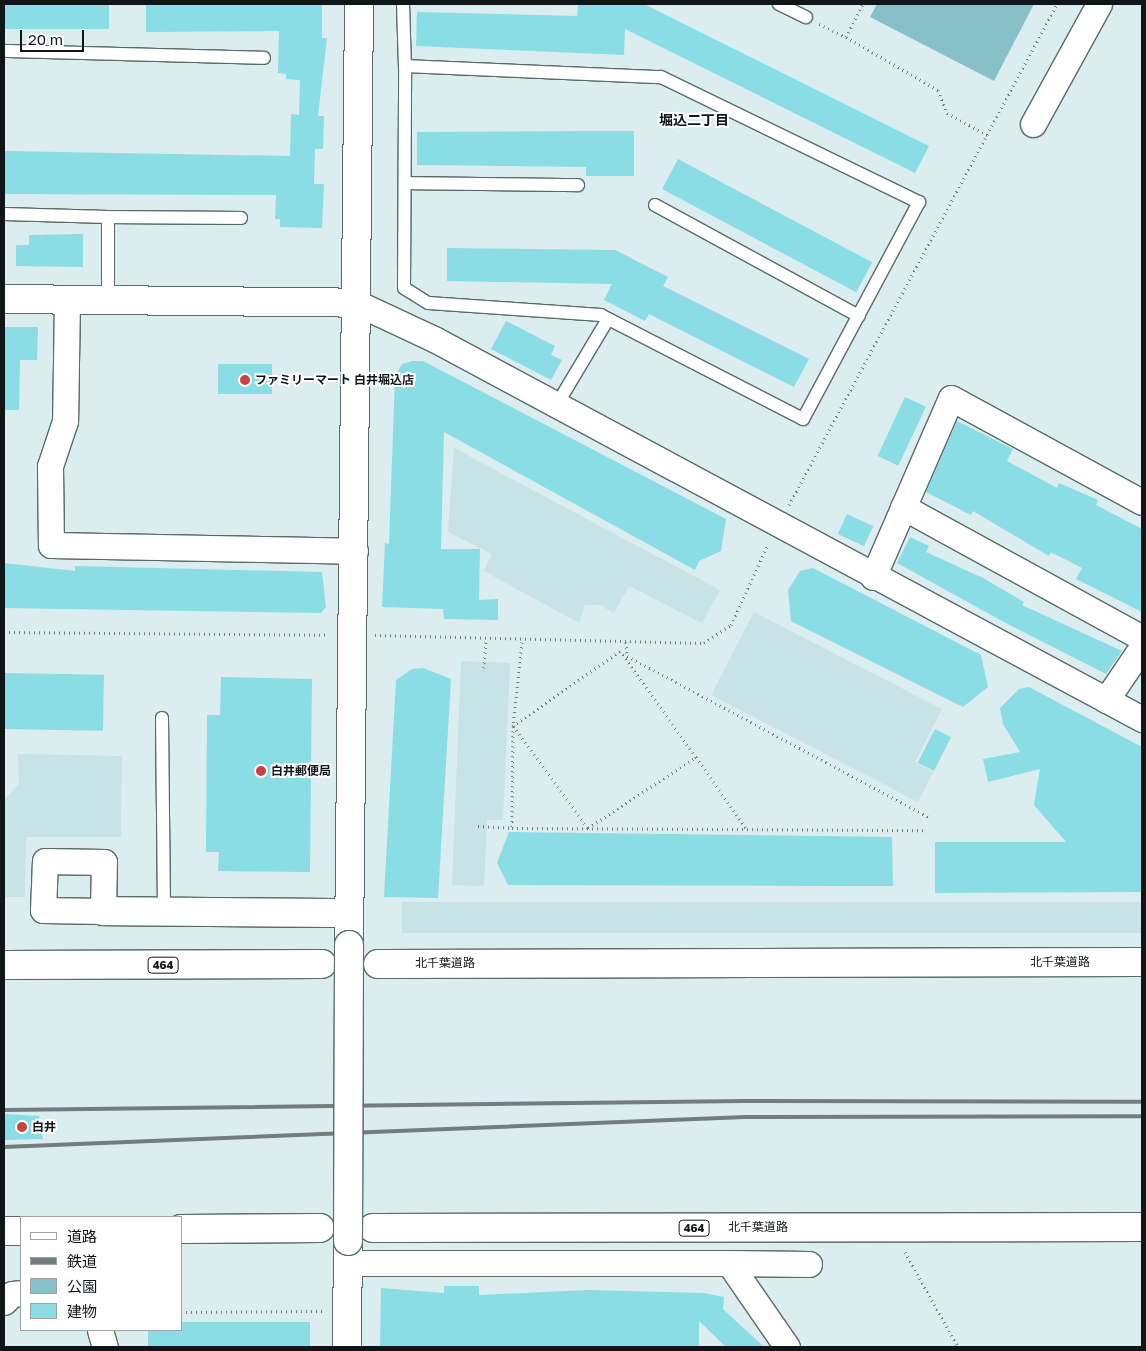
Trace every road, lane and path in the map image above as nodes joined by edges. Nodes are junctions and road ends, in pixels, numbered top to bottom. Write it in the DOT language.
graph roads {
  1 [pos="359,4"];
  2 [pos="404,4"];
  3 [pos="780,4"];
  4 [pos="863,4"];
  5 [pos="1056,4"];
  6 [pos="1099,4"];
  7 [pos="806,17"];
  8 [pos="846,37"];
  9 [pos="4,51"];
  10 [pos="264,58"];
  11 [pos="405,66"];
  12 [pos="1033,124"];
  13 [pos="987,135"];
  14 [pos="405,183"];
  15 [pos="578,185"];
  16 [pos="655,205"];
  17 [pos="4,214"];
  18 [pos="108,217"];
  19 [pos="241,218"];
  20 [pos="4,299"];
  21 [pos="67,300"];
  22 [pos="108,300"];
  23 [pos="357,303"];
  24 [pos="859,316"];
  25 [pos="608,319"];
  26 [pos="556,406"];
  27 [pos="1142,502"];
  28 [pos="904,507"];
  29 [pos="785,513"];
  30 [pos="772,537"];
  31 [pos="355,551"];
  32 [pos="873,577"];
  33 [pos="4,632"];
  34 [pos="335,635"];
  35 [pos="374,636"];
  36 [pos="1142,638"];
  37 [pos="486,640"];
  38 [pos="522,642"];
  39 [pos="626,642"];
  40 [pos="1142,647"];
  41 [pos="627,656"];
  42 [pos="484,668"];
  43 [pos="1106,700"];
  44 [pos="162,718"];
  45 [pos="1142,719"];
  46 [pos="513,726"];
  47 [pos="696,757"];
  48 [pos="931,818"];
  49 [pos="478,826"];
  50 [pos="512,828"];
  51 [pos="588,828"];
  52 [pos="746,828"];
  53 [pos="924,830"];
  54 [pos="103,911"];
  55 [pos="164,912"];
  56 [pos="349,913"];
  57 [pos="1142,962"];
  58 [pos="322,964"];
  59 [pos="378,964"];
  60 [pos="4,965"];
  61 [pos="1142,1227"];
  62 [pos="320,1228"];
  63 [pos="373,1228"];
  64 [pos="182,1229"];
  65 [pos="20,1230"];
  66 [pos="4,1231"];
  67 [pos="903,1247"];
  68 [pos="348,1252"];
  69 [pos="729,1263"];
  70 [pos="809,1264"];
  71 [pos="20,1293"];
  72 [pos="4,1302"];
  73 [pos="329,1311"];
  74 [pos="182,1312"];
  75 [pos="100,1331"];
  76 [pos="784,1346"];
  77 [pos="106,1347"];
  78 [pos="346,1347"];
  79 [pos="958,1347"];
  1 -- 23 [label="main road"];
  2 -- 11 [label="lane"];
  3 -- 7 [label="lane"];
  4 -- 8 [label="path"];
  5 -- 13 [label="path"];
  6 -- 12 [label="street"];
  7 -- 8 [label="path"];
  8 -- 13 [label="path"];
  9 -- 10 [label="lane"];
  11 -- 14 [label="lane"];
  11 -- 24 [label="lane"];
  13 -- 29 [label="path"];
  14 -- 15 [label="lane"];
  14 -- 25 [label="lane"];
  16 -- 24 [label="lane"];
  17 -- 18 [label="lane"];
  18 -- 19 [label="lane"];
  18 -- 22 [label="lane"];
  20 -- 21 [label="main road"];
  21 -- 22 [label="main road"];
  21 -- 31 [label="street"];
  22 -- 23 [label="main road"];
  23 -- 26 [label="street"];
  23 -- 31 [label="main road"];
  24 -- 25 [label="lane"];
  25 -- 26 [label="lane"];
  26 -- 32 [label="street"];
  27 -- 28 [label="street"];
  28 -- 32 [label="street"];
  28 -- 36 [label="street"];
  30 -- 39 [label="path"];
  31 -- 56 [label="main road"];
  32 -- 43 [label="street"];
  33 -- 34 [label="path"];
  35 -- 37 [label="path"];
  37 -- 38 [label="path"];
  37 -- 42 [label="path"];
  38 -- 39 [label="path"];
  38 -- 46 [label="path"];
  39 -- 41 [label="path"];
  40 -- 43 [label="street"];
  41 -- 46 [label="path"];
  41 -- 47 [label="path"];
  41 -- 48 [label="path"];
  43 -- 45 [label="street"];
  44 -- 55 [label="lane"];
  46 -- 50 [label="path"];
  46 -- 51 [label="path"];
  47 -- 51 [label="path"];
  47 -- 52 [label="path"];
  49 -- 50 [label="path"];
  50 -- 51 [label="path"];
  51 -- 52 [label="path"];
  52 -- 53 [label="path"];
  54 -- 55 [label="main road"];
  55 -- 56 [label="main road"];
  56 -- 68 [label="main road, bridge"];
  57 -- 59 [label="main road, 北千葉道路"];
  58 -- 60 [label="main road, 464"];
  61 -- 63 [label="main road, 北千葉道路 / 464"];
  62 -- 64 [label="main road"];
  65 -- 66 [label="main road"];
  67 -- 79 [label="path"];
  68 -- 69 [label="street"];
  68 -- 78 [label="main road"];
  69 -- 70 [label="street"];
  69 -- 76 [label="street"];
  71 -- 72 [label="street"];
  73 -- 74 [label="path"];
  75 -- 77 [label="street"];
}
